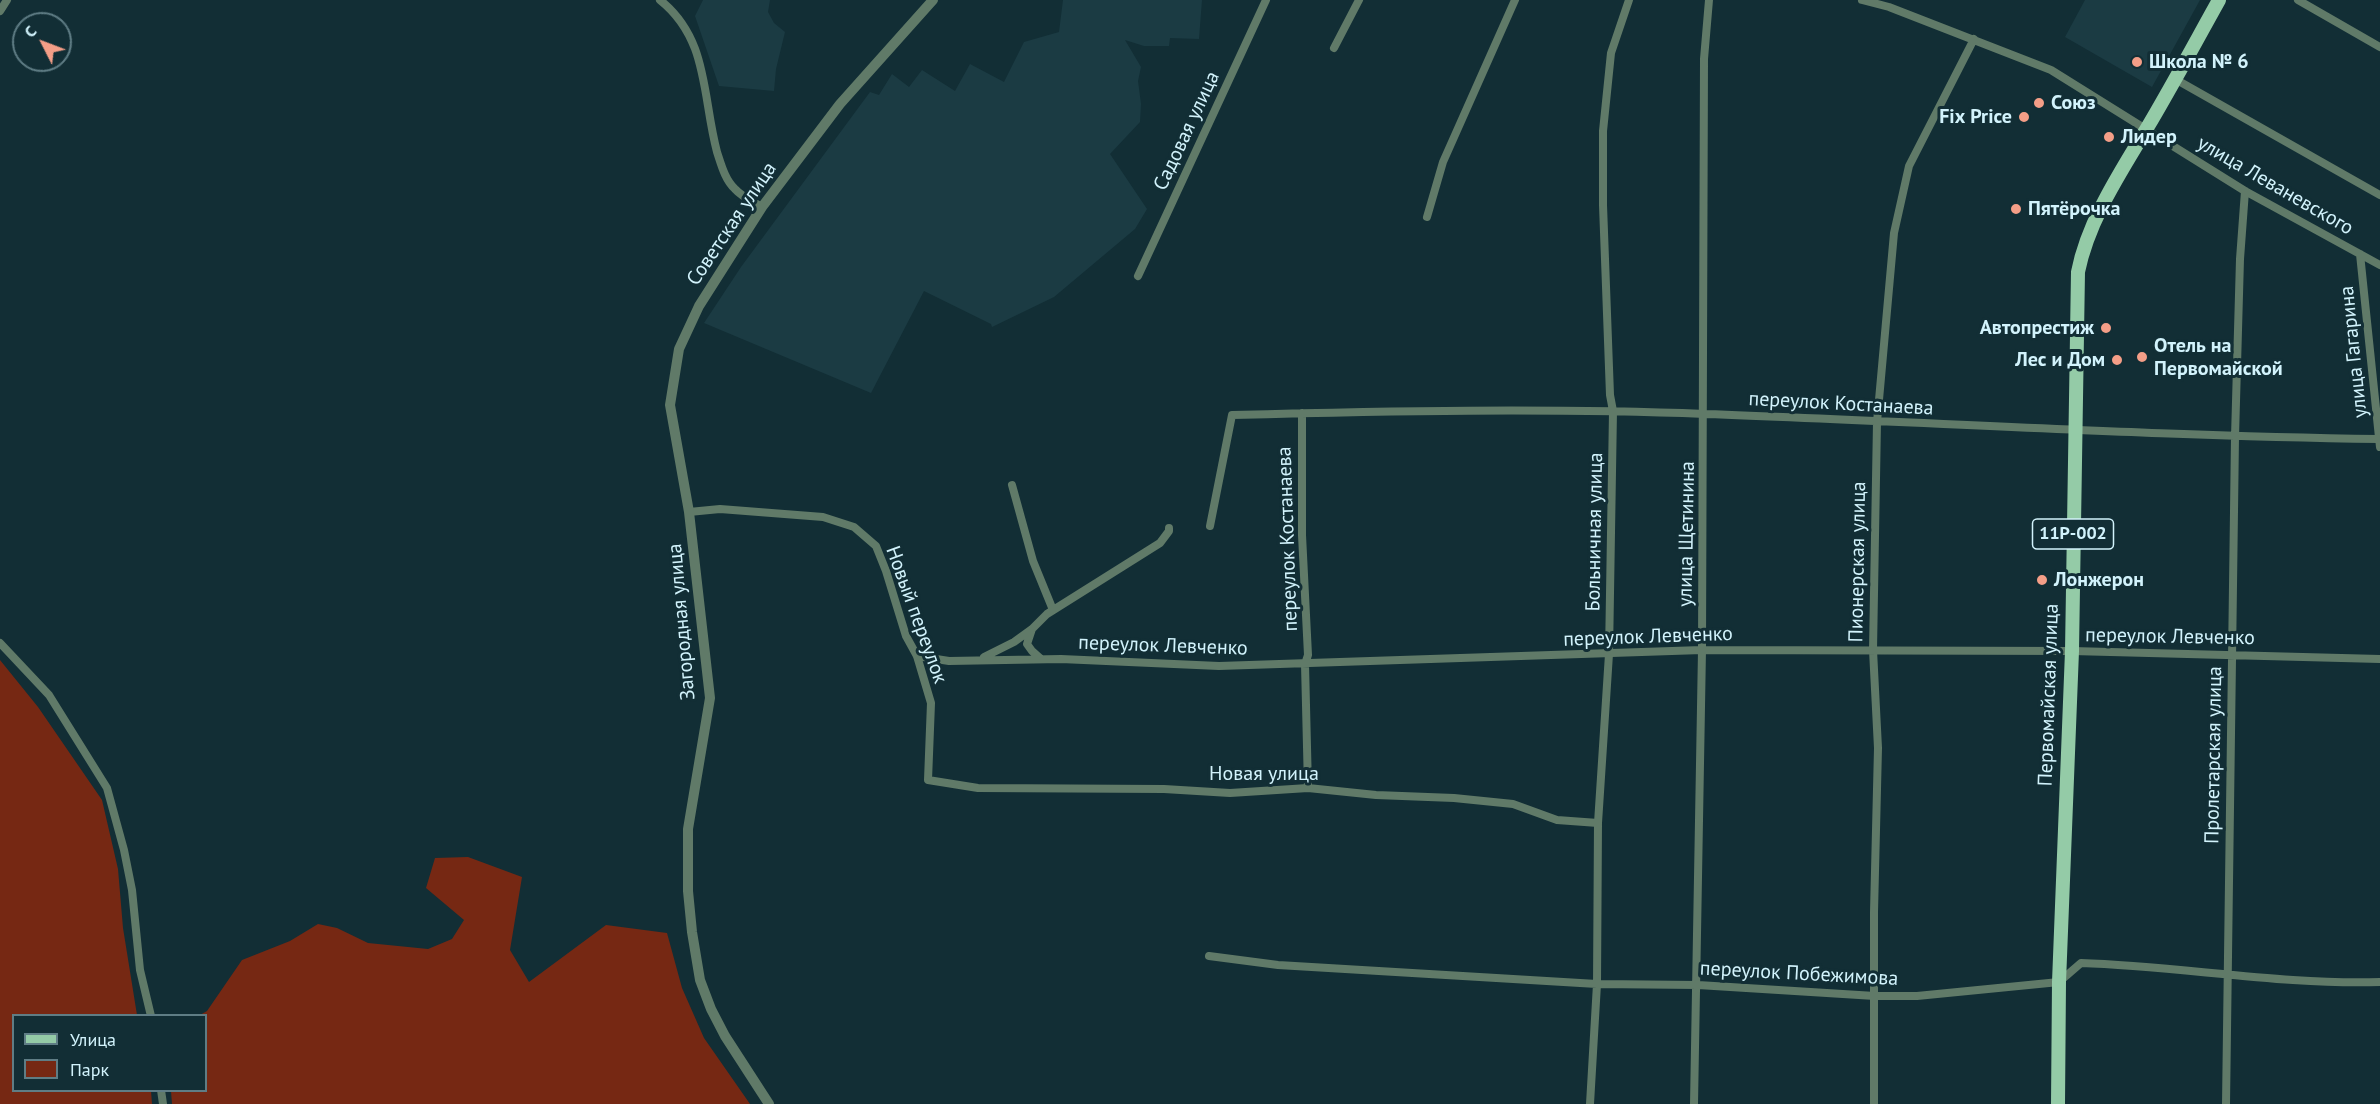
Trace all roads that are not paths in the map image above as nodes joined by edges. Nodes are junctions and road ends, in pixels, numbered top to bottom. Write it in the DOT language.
graph roads {
  1 [pos="7,0"];
  2 [pos="660,0"];
  3 [pos="933,0"];
  4 [pos="1266,0"];
  5 [pos="1359,0"];
  6 [pos="1515,0"];
  7 [pos="1629,0"];
  8 [pos="1708,0"];
  9 [pos="1862,0"];
  10 [pos="2219,0"];
  11 [pos="2298,0"];
  12 [pos="0,11"];
  13 [pos="1974,39"];
  14 [pos="2380,47"];
  15 [pos="1334,48"];
  16 [pos="2175,79"];
  17 [pos="2146,129"];
  18 [pos="2245,191"];
  19 [pos="2380,195"];
  20 [pos="762,207"];
  21 [pos="1427,217"];
  22 [pos="2361,254"];
  23 [pos="2380,265"];
  24 [pos="1138,276"];
  25 [pos="1613,411"];
  26 [pos="1302,413"];
  27 [pos="1704,414"];
  28 [pos="1877,422"];
  29 [pos="2076,429"];
  30 [pos="2235,437"];
  31 [pos="2379,439"];
  32 [pos="2380,447"];
  33 [pos="1012,485"];
  34 [pos="689,512"];
  35 [pos="1210,526"];
  36 [pos="1168,528"];
  37 [pos="1053,610"];
  38 [pos="1032,629"];
  39 [pos="0,643"];
  40 [pos="1702,650"];
  41 [pos="1873,650"];
  42 [pos="2072,651"];
  43 [pos="1609,654"];
  44 [pos="2233,655"];
  45 [pos="917,656"];
  46 [pos="1041,659"];
  47 [pos="2380,659"];
  48 [pos="978,660"];
  49 [pos="1305,664"];
  50 [pos="928,780"];
  51 [pos="1308,788"];
  52 [pos="1598,823"];
  53 [pos="1209,956"];
  54 [pos="2226,975"];
  55 [pos="2059,982"];
  56 [pos="2380,982"];
  57 [pos="1597,984"];
  58 [pos="1698,985"];
  59 [pos="1875,996"];
  60 [pos="151,1014"];
  61 [pos="769,1104"];
  62 [pos="1590,1104"];
  63 [pos="1694,1104"];
  64 [pos="1874,1104"];
  65 [pos="2058,1104"];
  66 [pos="2226,1104"];
  1 -- 12 [label="street"];
  2 -- 20 [label="street"];
  3 -- 20 [label="street, Советская улица"];
  4 -- 24 [label="street, Садовая улица"];
  5 -- 15 [label="street"];
  6 -- 21 [label="street"];
  7 -- 25 [label="street, Больничная улица"];
  8 -- 27 [label="street, улица Щетинина"];
  9 -- 13 [label="street, улица Леваневского"];
  10 -- 16 [label="main road, Первомайская улица / 11Р-002"];
  11 -- 14 [label="street"];
  13 -- 17 [label="street, улица Леваневского"];
  13 -- 28 [label="street, Пионерская улица"];
  16 -- 17 [label="main road, Первомайская улица / 11Р-002"];
  16 -- 19 [label="street"];
  17 -- 18 [label="street, улица Леваневского"];
  17 -- 29 [label="main road, Первомайская улица / 11Р-002"];
  18 -- 22 [label="street, улица Леваневского"];
  18 -- 30 [label="street, Пролетарская улица"];
  20 -- 34 [label="street, Советская улица"];
  22 -- 23 [label="street, улица Леваневского"];
  22 -- 31 [label="street, улица Гагарина"];
  25 -- 26 [label="street, переулок Костанаева"];
  25 -- 27 [label="street, переулок Костанаева"];
  25 -- 43 [label="street, Больничная улица"];
  26 -- 35 [label="street, переулок Костанаева"];
  26 -- 49 [label="street, переулок Костанаева"];
  27 -- 28 [label="street, переулок Костанаева"];
  27 -- 40 [label="street, улица Щетинина"];
  28 -- 29 [label="street, переулок Костанаева"];
  28 -- 41 [label="street, Пионерская улица"];
  29 -- 30 [label="street, переулок Костанаева"];
  29 -- 42 [label="main road, Первомайская улица / 11Р-002"];
  30 -- 31 [label="street, переулок Костанаева"];
  30 -- 44 [label="street, Пролетарская улица"];
  31 -- 32 [label="street, улица Гагарина"];
  33 -- 37 [label="street"];
  34 -- 45 [label="street, Новый переулок"];
  34 -- 61 [label="street, Загородная улица"];
  36 -- 37 [label="street"];
  37 -- 38 [label="street"];
  38 -- 46 [label="street"];
  38 -- 48 [label="street"];
  39 -- 60 [label="street"];
  40 -- 41 [label="street, переулок Левченко"];
  40 -- 43 [label="street, переулок Левченко"];
  40 -- 58 [label="street, улица Щетинина"];
  41 -- 42 [label="street, переулок Левченко"];
  41 -- 59 [label="street, Пионерская улица"];
  42 -- 44 [label="street, переулок Левченко"];
  42 -- 55 [label="main road, Первомайская улица / 11Р-002"];
  43 -- 49 [label="street, переулок Левченко"];
  43 -- 52 [label="street, Больничная улица"];
  44 -- 47 [label="street, переулок Левченко"];
  44 -- 54 [label="street, Пролетарская улица"];
  45 -- 48 [label="street, переулок Левченко"];
  45 -- 50 [label="street, Новый переулок"];
  46 -- 48 [label="street, переулок Левченко"];
  46 -- 49 [label="street, переулок Левченко"];
  49 -- 51 [label="street, переулок Костанаева"];
  50 -- 51 [label="street, Новая улица"];
  51 -- 52 [label="street, Новая улица"];
  52 -- 57 [label="street, Больничная улица"];
  53 -- 57 [label="street, переулок Побежимова"];
  54 -- 55 [label="street"];
  54 -- 56 [label="street"];
  54 -- 66 [label="street, Пролетарская улица"];
  55 -- 59 [label="street, переулок Побежимова"];
  55 -- 65 [label="main road, Первомайская улица / 11Р-002"];
  57 -- 58 [label="street, переулок Побежимова"];
  57 -- 62 [label="street, Больничная улица"];
  58 -- 59 [label="street, переулок Побежимова"];
  58 -- 63 [label="street, улица Щетинина"];
  59 -- 64 [label="street, Пионерская улица"];
}
